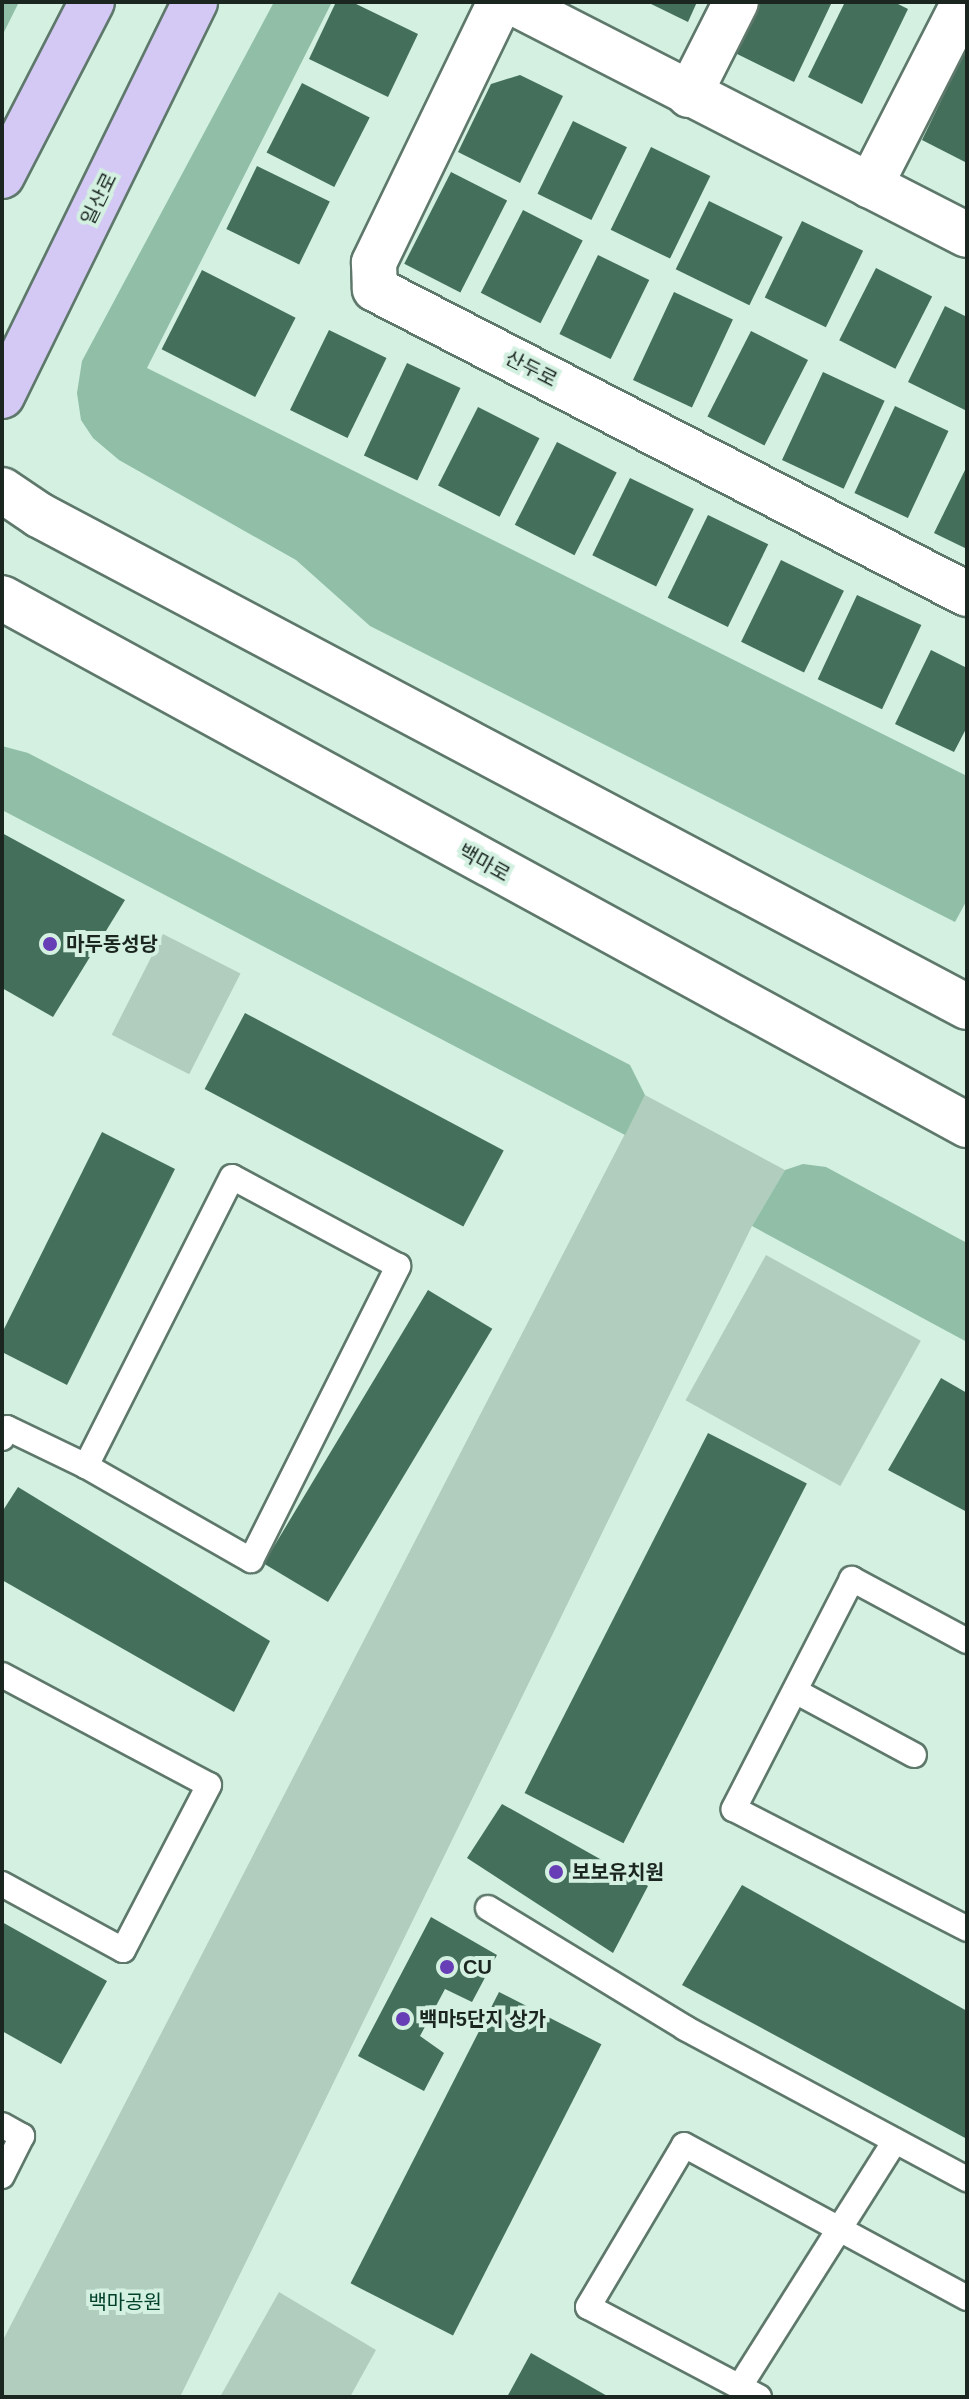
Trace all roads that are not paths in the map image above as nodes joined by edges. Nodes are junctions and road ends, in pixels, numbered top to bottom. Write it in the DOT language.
graph roads {
  1 [pos="92,2"];
  2 [pos="195,2"];
  3 [pos="500,2"];
  4 [pos="512,2"];
  5 [pos="736,2"];
  6 [pos="964,2"];
  7 [pos="689,95"];
  8 [pos="2,176"];
  9 [pos="870,186"];
  10 [pos="967,235"];
  11 [pos="2,396"];
  12 [pos="2,490"];
  13 [pos="967,594"];
  14 [pos="2,598"];
  15 [pos="967,1007"];
  16 [pos="967,1125"];
  17 [pos="2,1438"];
  18 [pos="86,1466"];
  19 [pos="967,1641"];
  20 [pos="2,1675"];
  21 [pos="795,1691"];
  22 [pos="914,1755"];
  23 [pos="2,1884"];
  24 [pos="488,1908"];
  25 [pos="967,1929"];
  26 [pos="2,2125"];
  27 [pos="895,2141"];
  28 [pos="2,2176"];
  29 [pos="967,2179"];
  30 [pos="836,2229"];
  31 [pos="967,2298"];
  32 [pos="750,2392"];
  1 -- 8 [label="main road"];
  2 -- 11 [label="main road, 일산로"];
  3 -- 13 [label="main road, 산두로"];
  4 -- 7 [label="main road"];
  5 -- 7 [label="main road"];
  6 -- 9 [label="main road"];
  7 -- 9 [label="main road"];
  9 -- 10 [label="main road"];
  12 -- 15 [label="main road"];
  14 -- 16 [label="main road, 백마로"];
  17 -- 18 [label="lane"];
  18 -- 18 [label="lane"];
  19 -- 21 [label="lane"];
  20 -- 23 [label="lane"];
  21 -- 22 [label="lane"];
  21 -- 25 [label="lane"];
  24 -- 27 [label="lane"];
  26 -- 28 [label="lane"];
  27 -- 29 [label="lane"];
  27 -- 30 [label="lane"];
  30 -- 31 [label="lane"];
  30 -- 32 [label="lane"];
  30 -- 32 [label="lane"];
}
